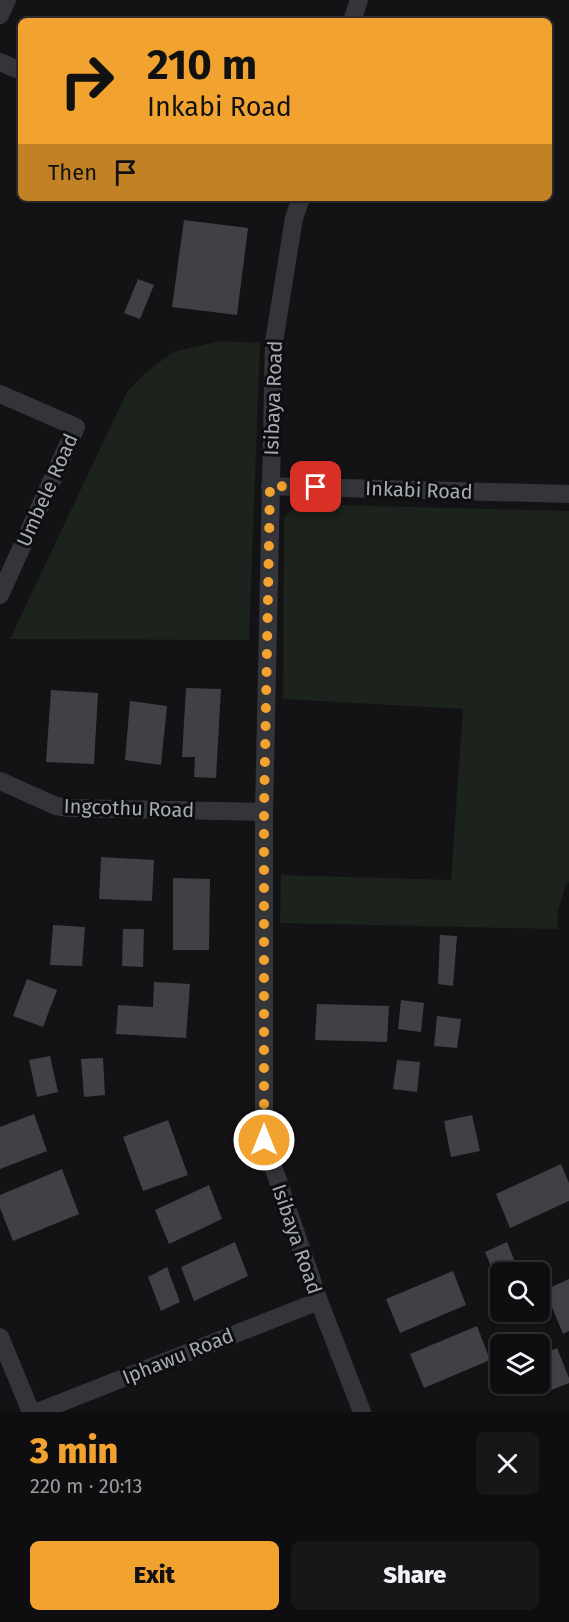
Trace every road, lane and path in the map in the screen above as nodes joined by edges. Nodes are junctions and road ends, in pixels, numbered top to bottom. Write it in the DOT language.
graph roads {
  1 [pos="7,0"];
  2 [pos="358,0"];
  3 [pos="0,15"];
  4 [pos="353,18"];
  5 [pos="0,62"];
  6 [pos="18,70"];
  7 [pos="300,201"];
  8 [pos="0,394"];
  9 [pos="270,486"];
  10 [pos="569,494"];
  11 [pos="0,595"];
  12 [pos="0,781"];
  13 [pos="264,812"];
  14 [pos="319,1301"];
  15 [pos="0,1337"];
  16 [pos="31,1412"];
  17 [pos="37,1412"];
  18 [pos="362,1412"];
  1 -- 3 [label="street"];
  2 -- 4 [label="street"];
  5 -- 6 [label="street"];
  7 -- 9 [label="street, Isibaya Road"];
  8 -- 11 [label="street, Umbele Road"];
  9 -- 10 [label="street, Inkabi Road"];
  9 -- 13 [label="street, Isibaya Road"];
  12 -- 13 [label="street, Ingcothu Road"];
  13 -- 14 [label="street, Isibaya Road"];
  14 -- 17 [label="street, Iphawu Road"];
  14 -- 18 [label="street, Isibaya Road"];
  15 -- 16 [label="street"];
}
